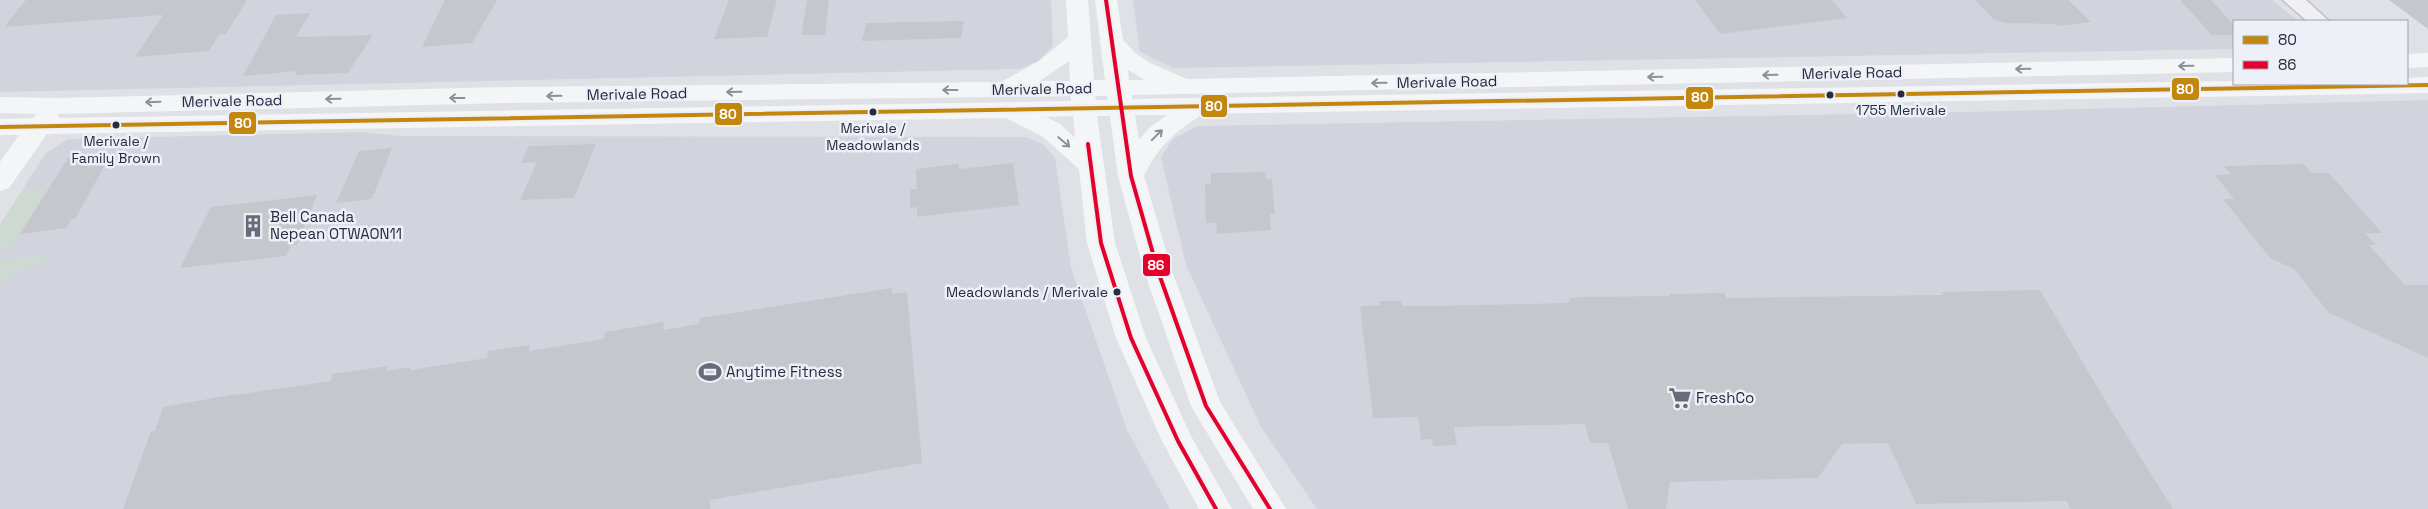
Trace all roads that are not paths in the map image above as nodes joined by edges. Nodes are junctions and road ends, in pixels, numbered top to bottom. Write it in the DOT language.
graph roads {
  1 [pos="1077,0"];
  2 [pos="1106,0"];
  3 [pos="2293,0"];
  4 [pos="2318,20"];
  5 [pos="1080,38"];
  6 [pos="1114,44"];
  7 [pos="2428,60"];
  8 [pos="2408,61"];
  9 [pos="2233,64"];
  10 [pos="1971,82"];
  11 [pos="2233,84"];
  12 [pos="2408,85"];
  13 [pos="2428,85"];
  14 [pos="1195,97"];
  15 [pos="1120,98"];
  16 [pos="1084,99"];
  17 [pos="1003,100"];
  18 [pos="0,105"];
  19 [pos="58,106"];
  20 [pos="40,126"];
  21 [pos="0,127"];
  22 [pos="1091,166"];
  23 [pos="1131,176"];
  24 [pos="0,182"];
  25 [pos="1216,509"];
  26 [pos="1270,509"];
  1 -- 5 [label="main road"];
  2 -- 6 [label="main road"];
  3 -- 4 [label="street"];
  5 -- 16 [label="main road"];
  5 -- 17 [label="main road"];
  6 -- 14 [label="main road"];
  6 -- 15 [label="main road"];
  7 -- 8 [label="main road"];
  9 -- 10 [label="main road, Merivale Road, one-way"];
  10 -- 11 [label="main road, Merivale Road"];
  10 -- 14 [label="main road, Merivale Road"];
  12 -- 13 [label="main road, Merivale Road"];
  14 -- 15 [label="main road, Merivale Road"];
  23 -- 14 [label="main road, one-way"];
  15 -- 16 [label="main road, Merivale Road"];
  15 -- 23 [label="main road"];
  16 -- 17 [label="main road, Merivale Road"];
  16 -- 22 [label="main road"];
  17 -- 19 [label="main road, Merivale Road, one-way"];
  17 -- 20 [label="main road, Merivale Road"];
  17 -- 22 [label="main road, one-way"];
  18 -- 19 [label="main road, Merivale Road"];
  19 -- 20 [label="main road"];
  20 -- 21 [label="main road, Merivale Road"];
  20 -- 24 [label="main road"];
  22 -- 25 [label="main road"];
  23 -- 26 [label="main road"];
}
